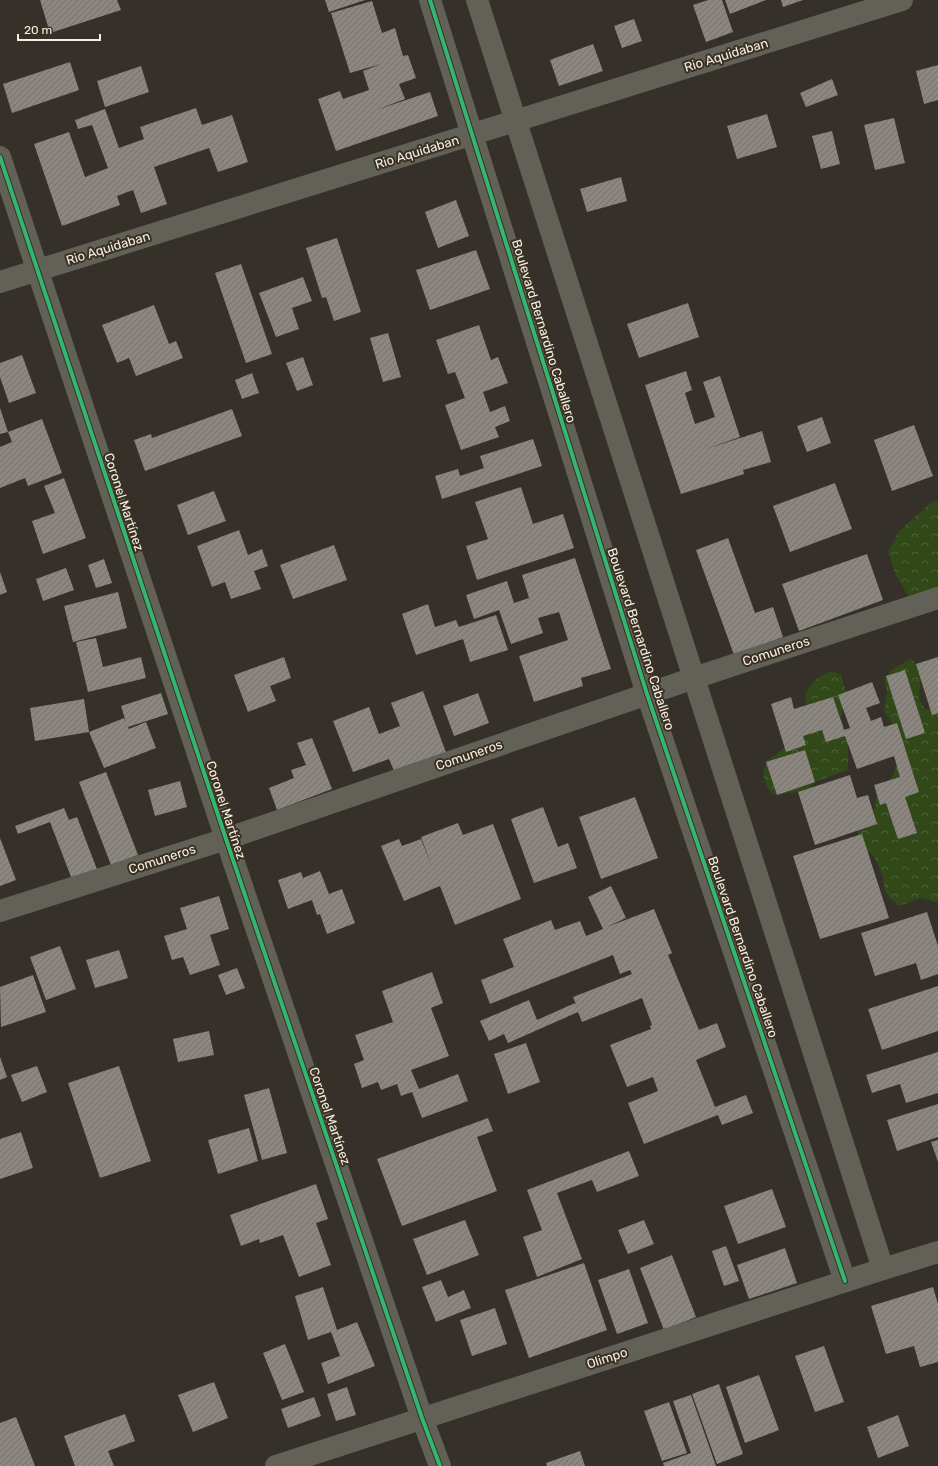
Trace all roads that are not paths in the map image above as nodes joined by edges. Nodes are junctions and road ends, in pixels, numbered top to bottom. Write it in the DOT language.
graph roads {
  1 [pos="430,0"];
  2 [pos="477,0"];
  3 [pos="902,0"];
  4 [pos="515,122"];
  5 [pos="472,135"];
  6 [pos="0,157"];
  7 [pos="37,270"];
  8 [pos="0,282"];
  9 [pos="938,598"];
  10 [pos="694,678"];
  11 [pos="647,694"];
  12 [pos="226,839"];
  13 [pos="0,911"];
  14 [pos="938,1252"];
  15 [pos="883,1269"];
  16 [pos="845,1281"];
  17 [pos="422,1418"];
  18 [pos="276,1466"];
  19 [pos="440,1466"];
  1 -- 5 [label="street, Boulevard Bernardino Caballero"];
  2 -- 4 [label="street"];
  3 -- 4 [label="street, Rio Aquidaban"];
  4 -- 5 [label="street, Rio Aquidaban"];
  4 -- 10 [label="street"];
  5 -- 7 [label="street, Rio Aquidaban"];
  5 -- 11 [label="street, Boulevard Bernardino Caballero"];
  6 -- 7 [label="street, Coronel Martínez"];
  7 -- 8 [label="street, Rio Aquidaban"];
  7 -- 12 [label="street, Coronel Martínez"];
  9 -- 10 [label="street, Comuneros"];
  10 -- 11 [label="street, Comuneros"];
  10 -- 15 [label="street"];
  11 -- 12 [label="street, Comuneros"];
  11 -- 16 [label="street, Boulevard Bernardino Caballero"];
  12 -- 13 [label="street, Comuneros"];
  12 -- 17 [label="street, Coronel Martínez"];
  14 -- 15 [label="street, Olimpo"];
  15 -- 16 [label="street, Olimpo"];
  16 -- 17 [label="street, Olimpo"];
  17 -- 18 [label="street, Olimpo"];
  17 -- 19 [label="street, Coronel Martínez"];
}
